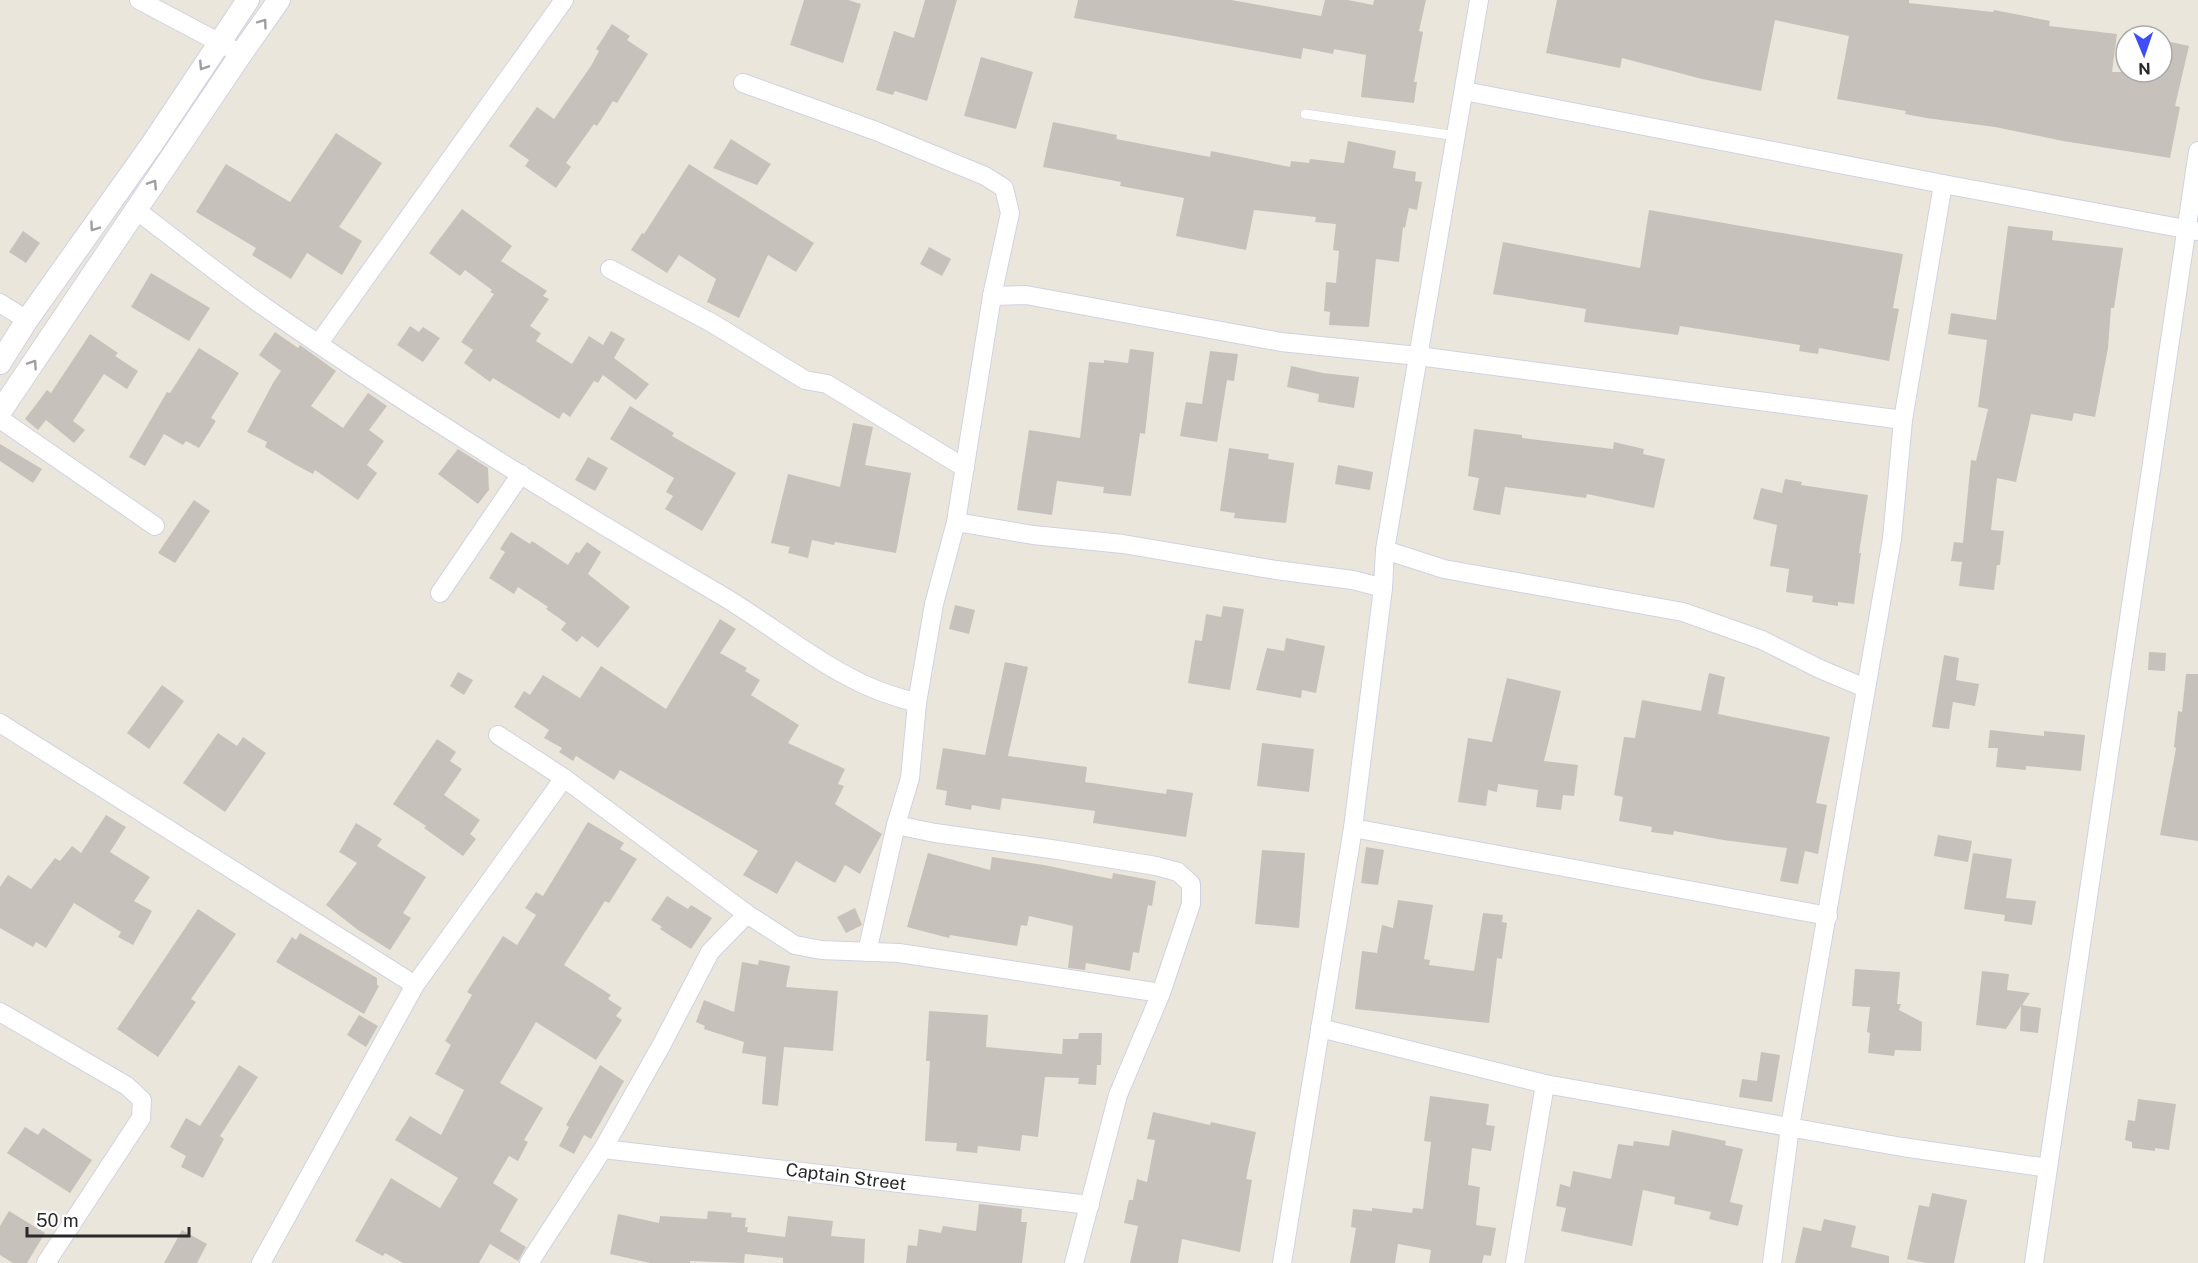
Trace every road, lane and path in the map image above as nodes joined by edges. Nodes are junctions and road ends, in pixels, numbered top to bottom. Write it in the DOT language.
graph roads {
  1 [pos="139,0"];
  2 [pos="248,0"];
  3 [pos="279,0"];
  4 [pos="564,0"];
  5 [pos="1479,0"];
  6 [pos="219,42"];
  7 [pos="241,54"];
  8 [pos="744,83"];
  9 [pos="1464,91"];
  10 [pos="1305,114"];
  11 [pos="1456,136"];
  12 [pos="2198,151"];
  13 [pos="1942,184"];
  14 [pos="136,210"];
  15 [pos="2192,230"];
  16 [pos="610,269"];
  17 [pos="992,296"];
  18 [pos="0,303"];
  19 [pos="27,320"];
  20 [pos="319,343"];
  21 [pos="1418,356"];
  22 [pos="0,363"];
  23 [pos="0,412"];
  24 [pos="0,419"];
  25 [pos="1903,420"];
  26 [pos="965,468"];
  27 [pos="521,474"];
  28 [pos="956,522"];
  29 [pos="155,526"];
  30 [pos="1385,550"];
  31 [pos="1383,588"];
  32 [pos="440,592"];
  33 [pos="1865,688"];
  34 [pos="916,703"];
  35 [pos="0,723"];
  36 [pos="498,735"];
  37 [pos="564,778"];
  38 [pos="896,825"];
  39 [pos="1353,828"];
  40 [pos="747,914"];
  41 [pos="1827,916"];
  42 [pos="867,952"];
  43 [pos="416,985"];
  44 [pos="1161,993"];
  45 [pos="0,1012"];
  46 [pos="1320,1028"];
  47 [pos="1545,1084"];
  48 [pos="1790,1126"];
  49 [pos="603,1149"];
  50 [pos="2048,1168"];
  51 [pos="1090,1205"];
  52 [pos="46,1263"];
  53 [pos="261,1263"];
  54 [pos="529,1263"];
  55 [pos="1074,1263"];
  56 [pos="1282,1263"];
  57 [pos="1515,1263"];
  58 [pos="1772,1263"];
  59 [pos="2034,1263"];
  1 -- 6 [label="street"];
  2 -- 6 [label="street"];
  7 -- 3 [label="street, one-way"];
  4 -- 20 [label="street"];
  5 -- 9 [label="street"];
  6 -- 7 [label="street"];
  6 -- 19 [label="street, one-way"];
  14 -- 7 [label="street, one-way"];
  8 -- 17 [label="street"];
  9 -- 11 [label="street"];
  9 -- 13 [label="street"];
  10 -- 11 [label="lane"];
  11 -- 21 [label="street"];
  12 -- 15 [label="street"];
  13 -- 15 [label="street"];
  13 -- 25 [label="street"];
  14 -- 20 [label="street"];
  23 -- 14 [label="street, one-way"];
  15 -- 50 [label="street"];
  16 -- 26 [label="street"];
  17 -- 21 [label="street"];
  17 -- 26 [label="street"];
  18 -- 19 [label="street"];
  19 -- 22 [label="street"];
  20 -- 27 [label="street"];
  21 -- 25 [label="street"];
  21 -- 30 [label="street"];
  24 -- 29 [label="street"];
  25 -- 33 [label="street"];
  26 -- 28 [label="street"];
  27 -- 32 [label="street"];
  27 -- 34 [label="street"];
  28 -- 31 [label="street"];
  28 -- 34 [label="street"];
  30 -- 31 [label="street"];
  30 -- 33 [label="street"];
  31 -- 39 [label="street"];
  33 -- 41 [label="street"];
  34 -- 38 [label="street"];
  35 -- 43 [label="street"];
  36 -- 37 [label="street"];
  37 -- 40 [label="street"];
  37 -- 43 [label="street"];
  38 -- 42 [label="street"];
  38 -- 44 [label="street"];
  39 -- 41 [label="street"];
  39 -- 46 [label="street"];
  40 -- 42 [label="street"];
  40 -- 49 [label="street"];
  41 -- 48 [label="street"];
  42 -- 44 [label="street"];
  43 -- 53 [label="street"];
  44 -- 51 [label="street"];
  45 -- 52 [label="street"];
  46 -- 47 [label="street"];
  46 -- 56 [label="street"];
  47 -- 48 [label="street"];
  47 -- 57 [label="street"];
  48 -- 50 [label="street"];
  48 -- 58 [label="street"];
  49 -- 51 [label="street, Captain Street"];
  49 -- 54 [label="street"];
  50 -- 59 [label="street"];
  51 -- 55 [label="street"];
}
